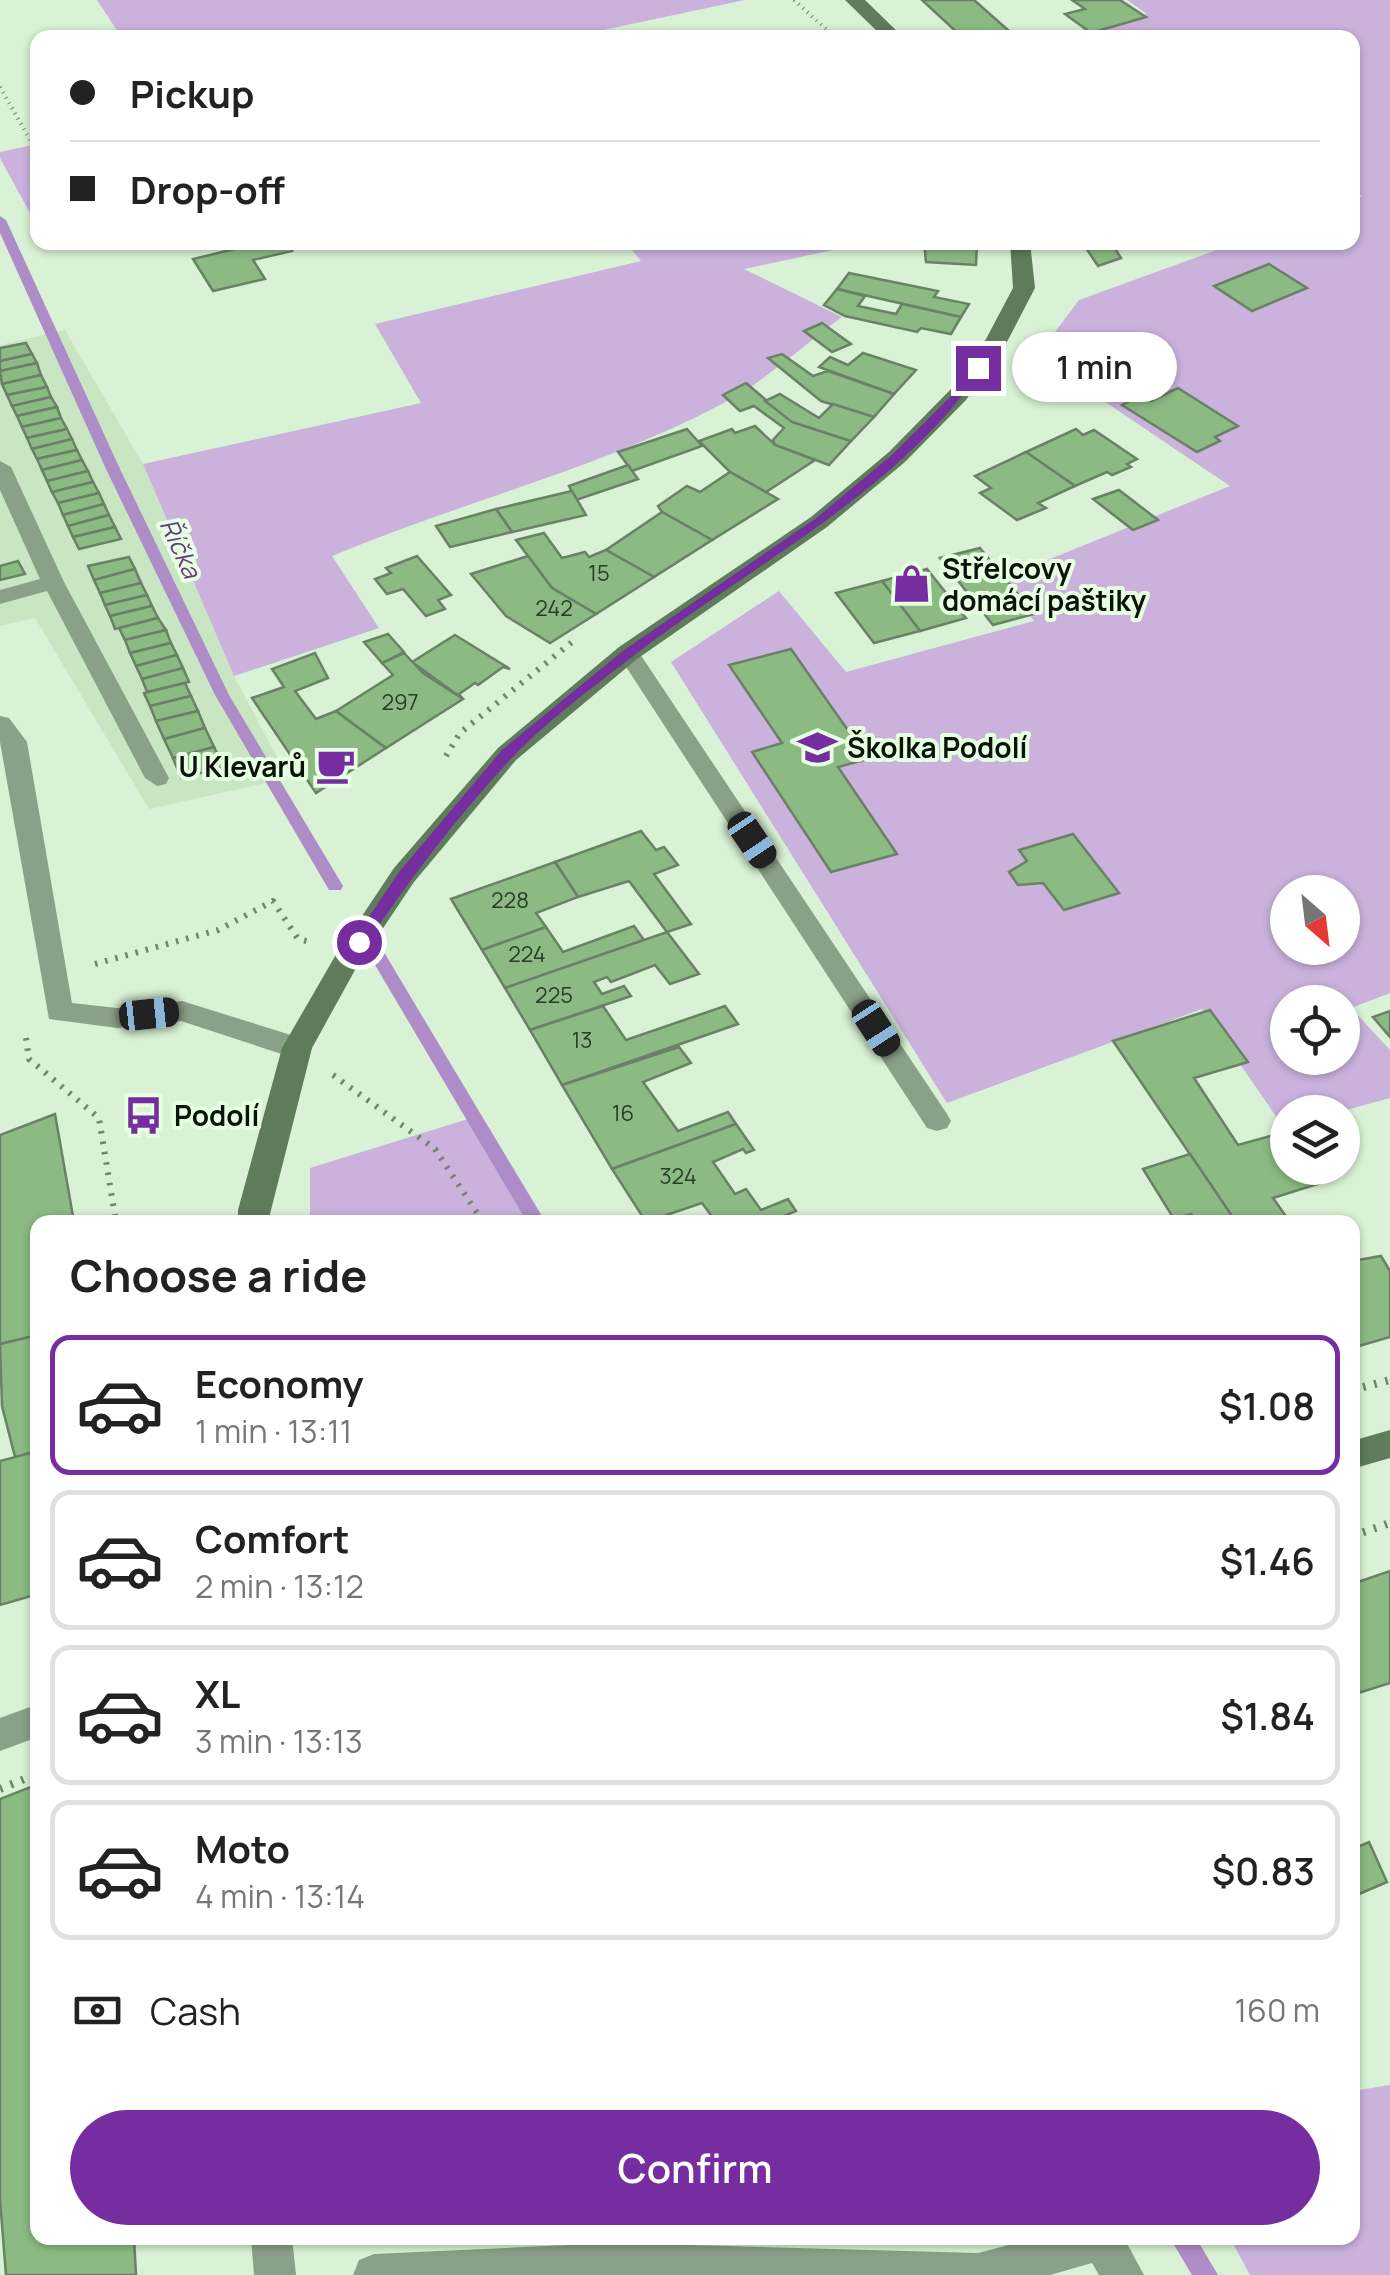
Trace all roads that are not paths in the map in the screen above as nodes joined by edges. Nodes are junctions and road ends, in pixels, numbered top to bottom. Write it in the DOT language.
graph roads {
  1 [pos="854,0"];
  2 [pos="887,30"];
  3 [pos="1021,250"];
  4 [pos="0,467"];
  5 [pos="53,582"];
  6 [pos="0,598"];
  7 [pos="628,653"];
  8 [pos="0,724"];
  9 [pos="157,778"];
  10 [pos="297,1048"];
  11 [pos="938,1122"];
  12 [pos="255,1215"];
  13 [pos="1390,1444"];
  14 [pos="1360,1453"];
  15 [pos="30,1723"];
  16 [pos="0,1735"];
  17 [pos="273,2245"];
  18 [pos="1108,2251"];
  19 [pos="276,2275"];
  20 [pos="374,2275"];
  1 -- 2 [label="street"];
  3 -- 7 [label="street"];
  4 -- 5 [label="lane"];
  5 -- 6 [label="lane"];
  5 -- 9 [label="lane"];
  7 -- 10 [label="street"];
  7 -- 11 [label="lane"];
  8 -- 10 [label="street"];
  10 -- 12 [label="street"];
  13 -- 14 [label="street"];
  15 -- 16 [label="street"];
  17 -- 19 [label="street"];
  18 -- 20 [label="street"];
}
